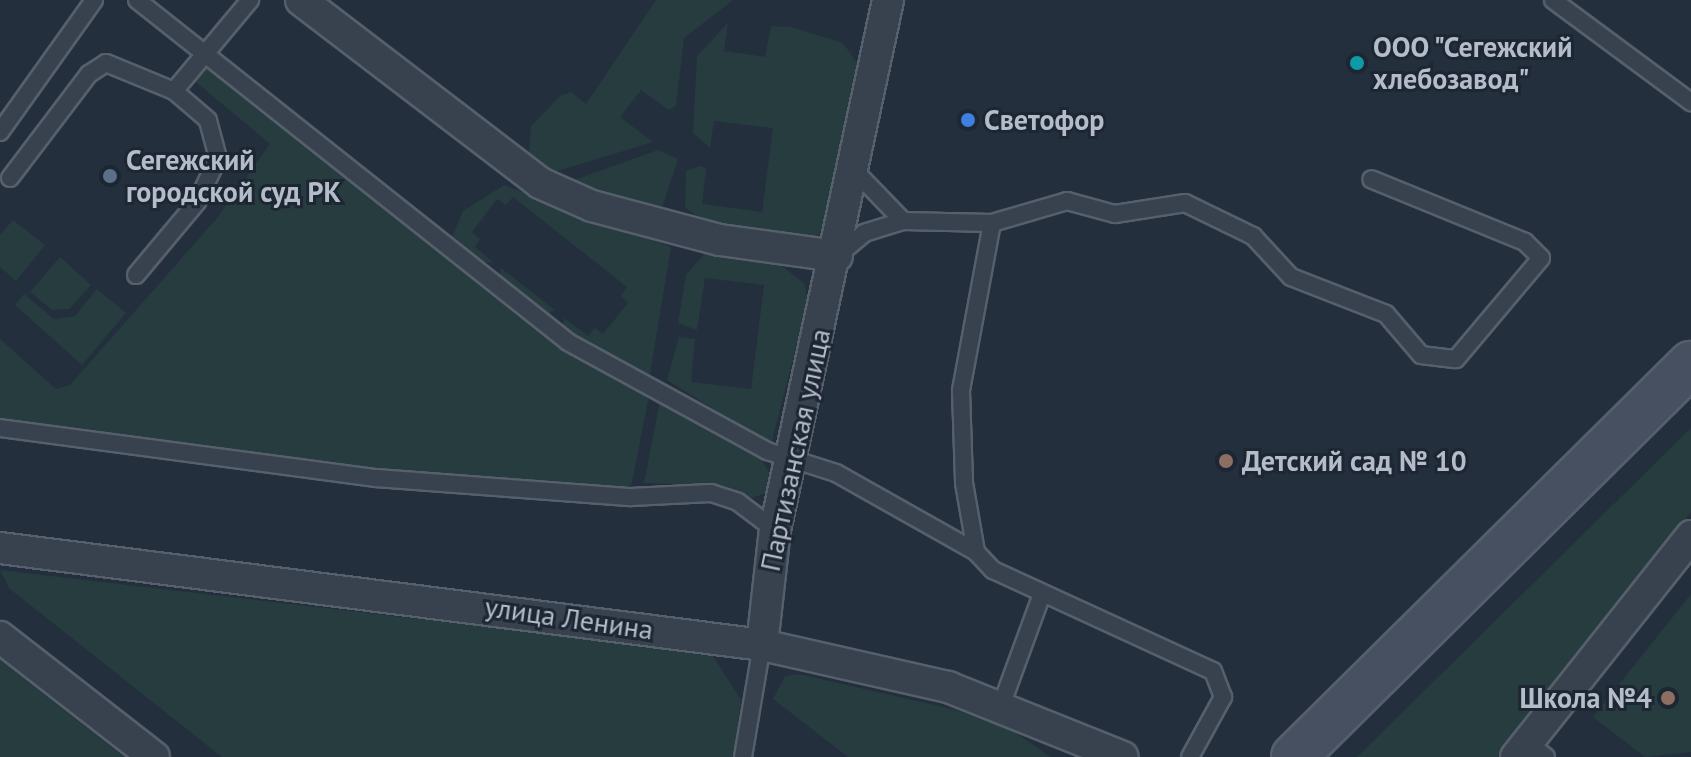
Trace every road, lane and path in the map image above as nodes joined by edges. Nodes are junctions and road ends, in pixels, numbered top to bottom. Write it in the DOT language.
graph roads {
  1 [pos="94,0"];
  2 [pos="137,0"];
  3 [pos="250,0"];
  4 [pos="301,0"];
  5 [pos="888,0"];
  6 [pos="1553,0"];
  7 [pos="204,56"];
  8 [pos="174,91"];
  9 [pos="1691,102"];
  10 [pos="0,132"];
  11 [pos="854,170"];
  12 [pos="10,178"];
  13 [pos="1371,179"];
  14 [pos="903,221"];
  15 [pos="992,223"];
  16 [pos="837,256"];
  17 [pos="136,275"];
  18 [pos="1691,364"];
  19 [pos="0,428"];
  20 [pos="791,458"];
  21 [pos="775,530"];
  22 [pos="1691,536"];
  23 [pos="0,548"];
  24 [pos="976,552"];
  25 [pos="1042,594"];
  26 [pos="0,637"];
  27 [pos="762,645"];
  28 [pos="1001,706"];
  29 [pos="1088,750"];
  30 [pos="1530,752"];
  31 [pos="154,757"];
  32 [pos="743,757"];
  33 [pos="1123,757"];
  34 [pos="1190,757"];
  35 [pos="1294,757"];
  1 -- 10 [label="lane"];
  2 -- 7 [label="lane"];
  3 -- 7 [label="lane"];
  4 -- 16 [label="street"];
  5 -- 11 [label="street, Партизанская улица"];
  6 -- 9 [label="lane"];
  7 -- 8 [label="lane"];
  7 -- 20 [label="lane"];
  8 -- 12 [label="lane"];
  8 -- 17 [label="lane"];
  11 -- 14 [label="lane"];
  11 -- 16 [label="street, Партизанская улица"];
  13 -- 15 [label="lane"];
  14 -- 15 [label="lane"];
  14 -- 16 [label="lane"];
  15 -- 24 [label="lane"];
  16 -- 20 [label="street, Партизанская улица"];
  18 -- 35 [label="street"];
  19 -- 21 [label="lane"];
  20 -- 21 [label="street, Партизанская улица"];
  20 -- 24 [label="lane"];
  21 -- 27 [label="street, Партизанская улица"];
  22 -- 30 [label="street"];
  23 -- 27 [label="street, улица Ленина"];
  24 -- 25 [label="lane"];
  25 -- 28 [label="lane"];
  25 -- 34 [label="lane"];
  26 -- 31 [label="street"];
  27 -- 28 [label="street, улица Ленина"];
  27 -- 32 [label="lane"];
  28 -- 29 [label="street, улица Ленина"];
  29 -- 33 [label="street, улица Ленина"];
}
